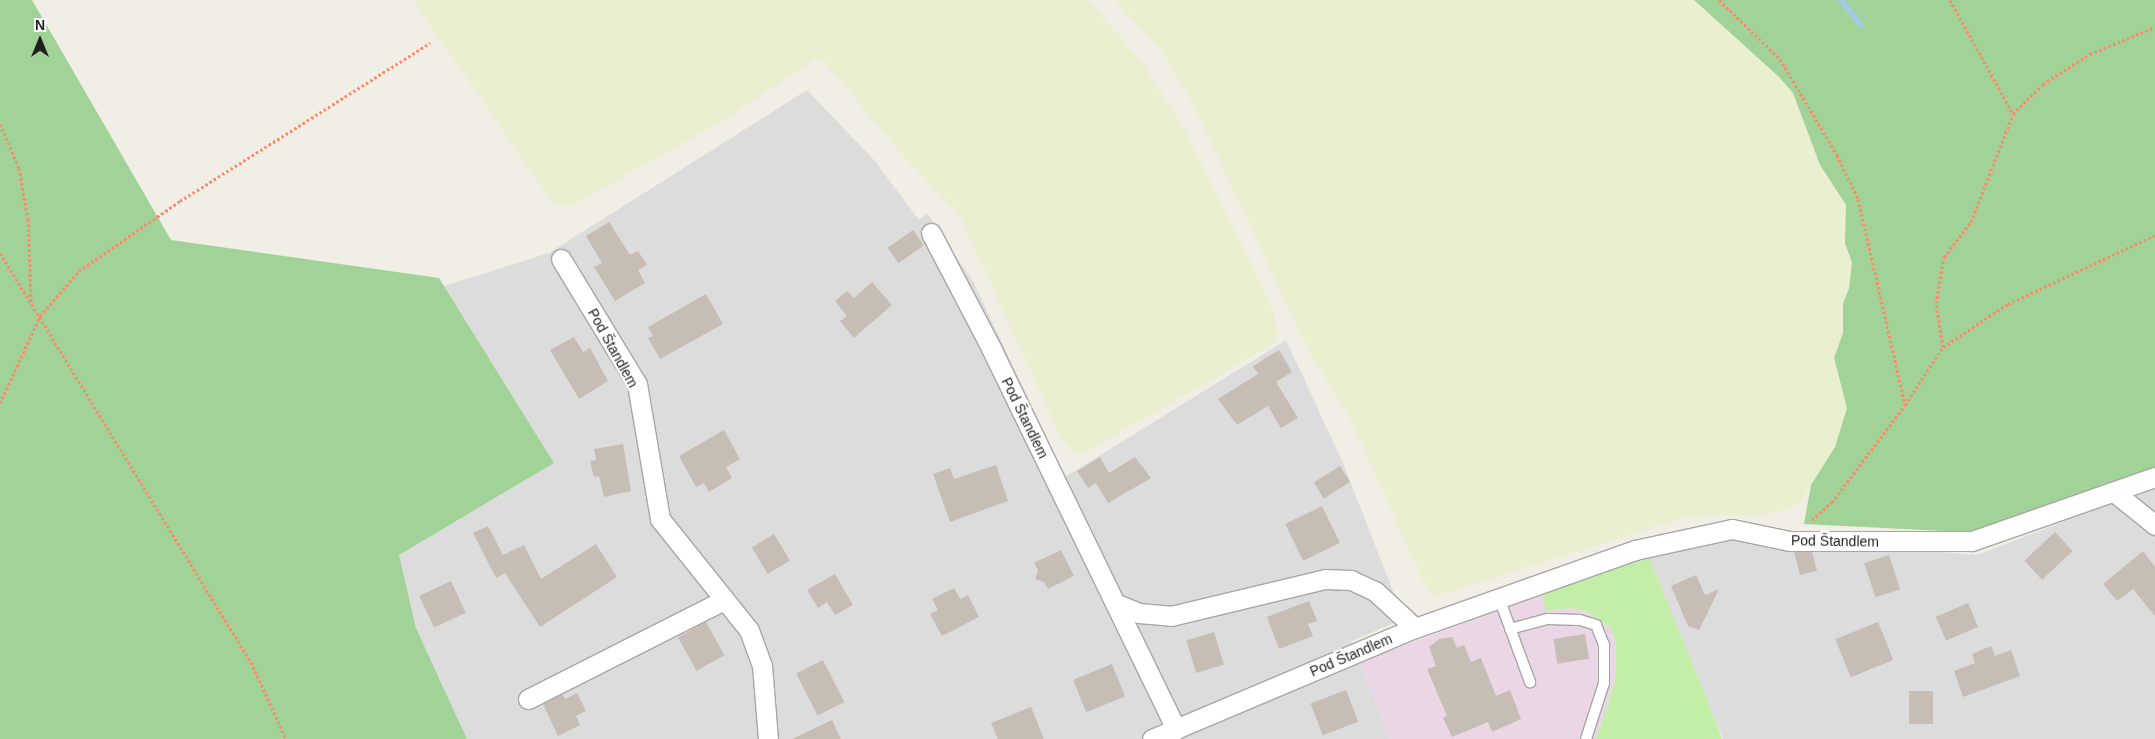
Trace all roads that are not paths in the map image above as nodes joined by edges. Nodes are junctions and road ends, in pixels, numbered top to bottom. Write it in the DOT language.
graph roads {
  1 [pos="931,233"];
  2 [pos="561,259"];
  3 [pos="2155,477"];
  4 [pos="2114,492"];
  5 [pos="2155,525"];
  6 [pos="1499,598"];
  7 [pos="724,600"];
  8 [pos="1117,604"];
  9 [pos="1415,628"];
  10 [pos="1510,629"];
  11 [pos="1530,682"];
  12 [pos="528,699"];
  13 [pos="1176,729"];
  14 [pos="768,739"];
  15 [pos="1152,739"];
  16 [pos="1586,739"];
  1 -- 8 [label="street, Pod Štandlem"];
  2 -- 7 [label="street, Pod Štandlem"];
  3 -- 4 [label="street, Pod Štandlem"];
  4 -- 5 [label="street"];
  4 -- 6 [label="street, Pod Štandlem"];
  6 -- 9 [label="street, Pod Štandlem"];
  6 -- 10 [label="lane"];
  7 -- 12 [label="street"];
  7 -- 14 [label="street, Pod Štandlem"];
  8 -- 9 [label="street, Pod Štandlem"];
  8 -- 13 [label="street, Pod Štandlem"];
  9 -- 13 [label="street, Pod Štandlem"];
  10 -- 11 [label="lane"];
  10 -- 16 [label="lane"];
  13 -- 15 [label="street, Pod Štandlem"];
}
